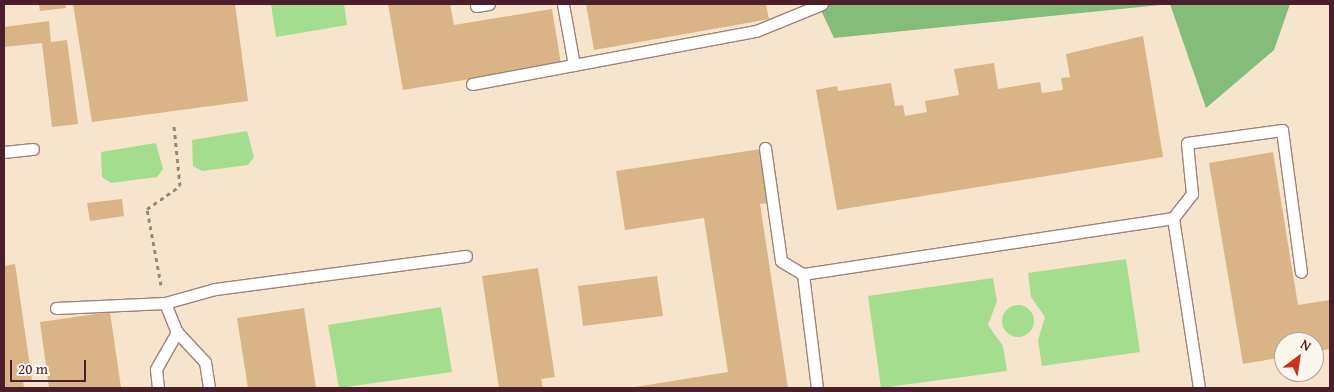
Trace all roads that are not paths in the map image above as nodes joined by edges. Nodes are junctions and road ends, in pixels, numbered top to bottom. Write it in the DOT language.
graph roads {
  1 [pos="489,4"];
  2 [pos="563,4"];
  3 [pos="822,4"];
  4 [pos="476,6"];
  5 [pos="574,65"];
  6 [pos="472,84"];
  7 [pos="765,148"];
  8 [pos="33,149"];
  9 [pos="4,152"];
  10 [pos="1173,218"];
  11 [pos="466,256"];
  12 [pos="1302,272"];
  13 [pos="803,274"];
  14 [pos="164,303"];
  15 [pos="56,308"];
  16 [pos="177,332"];
  17 [pos="158,388"];
  18 [pos="209,388"];
  19 [pos="818,388"];
  20 [pos="1199,388"];
  1 -- 4 [label="lane"];
  2 -- 5 [label="lane"];
  3 -- 5 [label="lane"];
  5 -- 6 [label="lane"];
  7 -- 13 [label="lane"];
  8 -- 9 [label="lane"];
  10 -- 12 [label="lane"];
  10 -- 13 [label="lane"];
  10 -- 20 [label="lane"];
  11 -- 14 [label="lane"];
  13 -- 19 [label="lane"];
  14 -- 15 [label="lane"];
  14 -- 16 [label="lane"];
  16 -- 17 [label="lane"];
  16 -- 18 [label="lane"];
}
